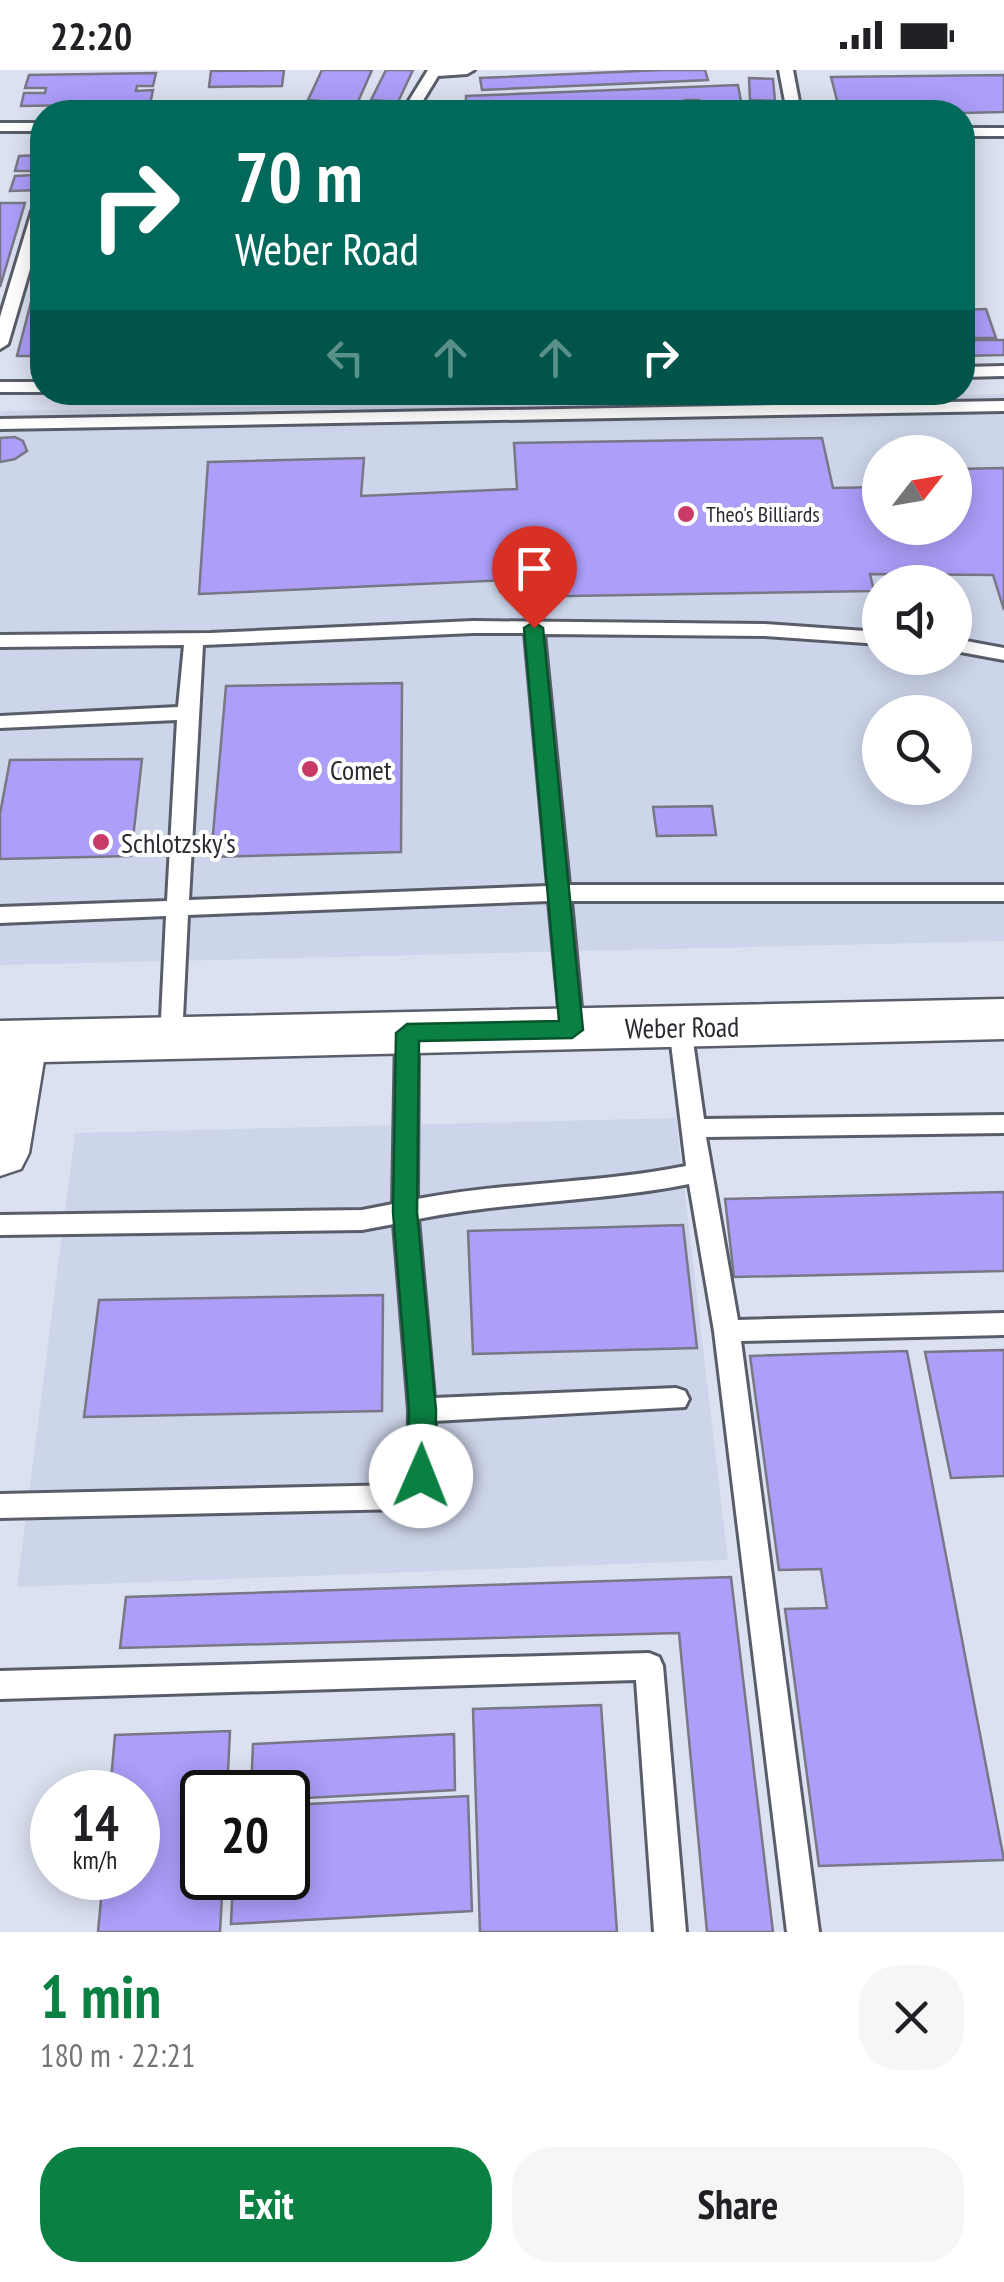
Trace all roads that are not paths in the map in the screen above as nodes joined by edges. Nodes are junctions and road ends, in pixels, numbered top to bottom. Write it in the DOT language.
graph roads {
  1 [pos="467,70"];
  2 [pos="786,70"];
  3 [pos="435,71"];
  4 [pos="417,100"];
  5 [pos="792,100"];
  6 [pos="0,127"];
  7 [pos="30,127"];
  8 [pos="975,132"];
  9 [pos="1004,132"];
  10 [pos="30,245"];
  11 [pos="0,344"];
  12 [pos="1004,371"];
  13 [pos="975,372"];
  14 [pos="30,387"];
  15 [pos="0,388"];
  16 [pos="1004,406"];
  17 [pos="0,424"];
  18 [pos="534,628"];
  19 [pos="862,637"];
  20 [pos="194,639"];
  21 [pos="0,641"];
  22 [pos="972,648"];
  23 [pos="1004,654"];
  24 [pos="187,712"];
  25 [pos="0,722"];
  26 [pos="559,893"];
  27 [pos="1004,894"];
  28 [pos="180,908"];
  29 [pos="0,915"];
  30 [pos="1004,1019"];
  31 [pos="680,1026"];
  32 [pos="572,1030"];
  33 [pos="407,1033"];
  34 [pos="171,1039"];
  35 [pos="9,1042"];
  36 [pos="1004,1124"];
  37 [pos="693,1128"];
  38 [pos="0,1153"];
  39 [pos="699,1172"];
  40 [pos="405,1212"];
  41 [pos="0,1225"];
  42 [pos="1004,1324"];
  43 [pos="727,1331"];
  44 [pos="676,1399"];
  45 [pos="422,1410"];
  46 [pos="0,1506"];
  47 [pos="0,1684"];
  48 [pos="670,1932"];
  49 [pos="803,1932"];
  1 -- 3 [label="lane"];
  2 -- 5 [label="lane"];
  3 -- 4 [label="lane"];
  6 -- 7 [label="lane"];
  8 -- 9 [label="lane"];
  10 -- 11 [label="lane"];
  12 -- 13 [label="lane"];
  14 -- 15 [label="lane"];
  16 -- 17 [label="lane"];
  18 -- 19 [label="lane"];
  18 -- 20 [label="lane"];
  18 -- 26 [label="lane"];
  20 -- 21 [label="lane"];
  20 -- 24 [label="lane"];
  22 -- 23 [label="lane"];
  24 -- 25 [label="lane"];
  24 -- 28 [label="lane"];
  26 -- 27 [label="lane"];
  26 -- 28 [label="lane"];
  26 -- 32 [label="lane"];
  28 -- 29 [label="lane"];
  28 -- 34 [label="lane"];
  30 -- 31 [label="main road, Weber Road"];
  31 -- 32 [label="main road, Weber Road"];
  31 -- 37 [label="lane"];
  32 -- 33 [label="main road, Weber Road"];
  33 -- 34 [label="main road, Weber Road"];
  33 -- 40 [label="lane"];
  34 -- 35 [label="main road, Weber Road"];
  35 -- 38 [label="main road"];
  36 -- 37 [label="lane"];
  37 -- 39 [label="lane"];
  39 -- 40 [label="lane"];
  39 -- 43 [label="lane"];
  40 -- 41 [label="lane"];
  40 -- 45 [label="lane"];
  42 -- 43 [label="lane"];
  43 -- 49 [label="lane"];
  44 -- 45 [label="lane"];
  45 -- 46 [label="lane"];
  47 -- 48 [label="lane"];
}
